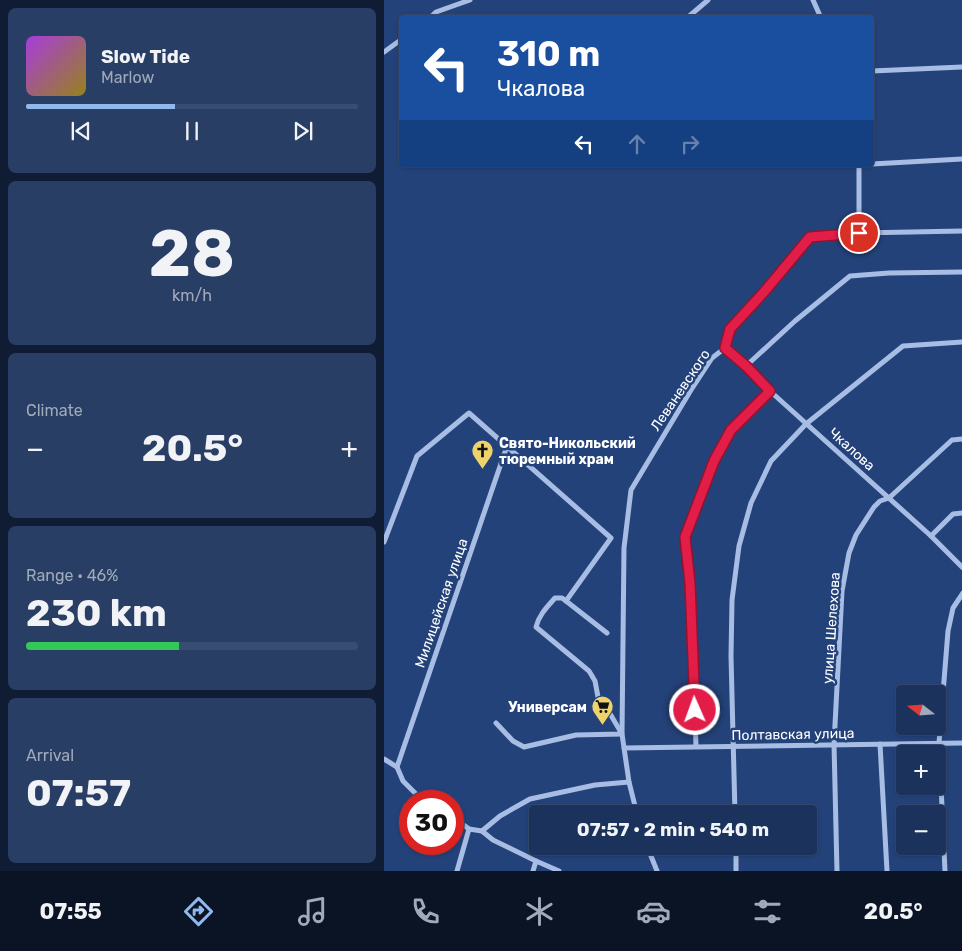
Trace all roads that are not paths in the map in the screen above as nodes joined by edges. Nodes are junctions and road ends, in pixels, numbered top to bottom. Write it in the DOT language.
graph roads {
  1 [pos="470,0"];
  2 [pos="708,0"];
  3 [pos="813,0"];
  4 [pos="433,15"];
  5 [pos="690,15"];
  6 [pos="820,15"];
  7 [pos="399,41"];
  8 [pos="384,52"];
  9 [pos="962,67"];
  10 [pos="874,72"];
  11 [pos="962,159"];
  12 [pos="874,164"];
  13 [pos="859,167"];
  14 [pos="962,231"];
  15 [pos="859,233"];
  16 [pos="962,272"];
  17 [pos="962,342"];
  18 [pos="725,348"];
  19 [pos="746,366"];
  20 [pos="770,391"];
  21 [pos="806,424"];
  22 [pos="962,440"];
  23 [pos="507,446"];
  24 [pos="889,498"];
  25 [pos="962,514"];
  26 [pos="931,536"];
  27 [pos="384,542"];
  28 [pos="962,568"];
  29 [pos="962,593"];
  30 [pos="566,601"];
  31 [pos="607,633"];
  32 [pos="496,723"];
  33 [pos="622,734"];
  34 [pos="962,742"];
  35 [pos="939,743"];
  36 [pos="834,744"];
  37 [pos="880,744"];
  38 [pos="696,746"];
  39 [pos="734,747"];
  40 [pos="624,748"];
  41 [pos="384,759"];
  42 [pos="397,767"];
  43 [pos="629,782"];
  44 [pos="412,790"];
  45 [pos="635,805"];
  46 [pos="735,805"];
  47 [pos="464,825"];
  48 [pos="469,829"];
  49 [pos="482,831"];
  50 [pos="651,855"];
  51 [pos="736,855"];
  52 [pos="536,860"];
  53 [pos="457,871"];
  54 [pos="533,871"];
  55 [pos="559,871"];
  56 [pos="657,871"];
  57 [pos="736,871"];
  58 [pos="837,871"];
  59 [pos="887,871"];
  60 [pos="945,871"];
  1 -- 4 [label="street"];
  2 -- 5 [label="street"];
  3 -- 6 [label="street"];
  7 -- 8 [label="street"];
  9 -- 10 [label="street"];
  11 -- 12 [label="street"];
  13 -- 15 [label="street"];
  14 -- 15 [label="street, Леваневского"];
  15 -- 18 [label="street, Леваневского"];
  16 -- 19 [label="street"];
  17 -- 21 [label="street"];
  18 -- 19 [label="street, Чкалова"];
  18 -- 33 [label="street, Леваневского"];
  19 -- 20 [label="street, Чкалова"];
  20 -- 21 [label="street, Чкалова"];
  20 -- 38 [label="street"];
  21 -- 24 [label="street, Чкалова"];
  21 -- 39 [label="street"];
  22 -- 24 [label="street, улица Шелехова"];
  23 -- 27 [label="street"];
  23 -- 30 [label="street"];
  23 -- 42 [label="street, Милицейская улица"];
  24 -- 26 [label="street, Чкалова"];
  24 -- 36 [label="street, улица Шелехова"];
  25 -- 26 [label="street"];
  26 -- 28 [label="street, Чкалова"];
  29 -- 35 [label="street"];
  30 -- 31 [label="street"];
  30 -- 33 [label="street, Леваневского"];
  32 -- 33 [label="street"];
  33 -- 40 [label="street, Леваневского"];
  34 -- 35 [label="street, Полтавская улица"];
  35 -- 37 [label="street, Полтавская улица"];
  35 -- 60 [label="street"];
  36 -- 37 [label="street, Полтавская улица"];
  36 -- 39 [label="street, Полтавская улица"];
  36 -- 58 [label="street, улица Шелехова"];
  37 -- 59 [label="street"];
  38 -- 39 [label="street, Полтавская улица"];
  38 -- 40 [label="street, Полтавская улица"];
  39 -- 46 [label="street"];
  40 -- 43 [label="street, Леваневского"];
  41 -- 42 [label="street"];
  42 -- 44 [label="street"];
  43 -- 45 [label="street, Леваневского"];
  43 -- 49 [label="street"];
  47 -- 48 [label="street"];
  48 -- 49 [label="street"];
  48 -- 53 [label="street"];
  49 -- 52 [label="street"];
  50 -- 56 [label="street"];
  51 -- 57 [label="street"];
  52 -- 54 [label="street"];
  52 -- 55 [label="street"];
}
